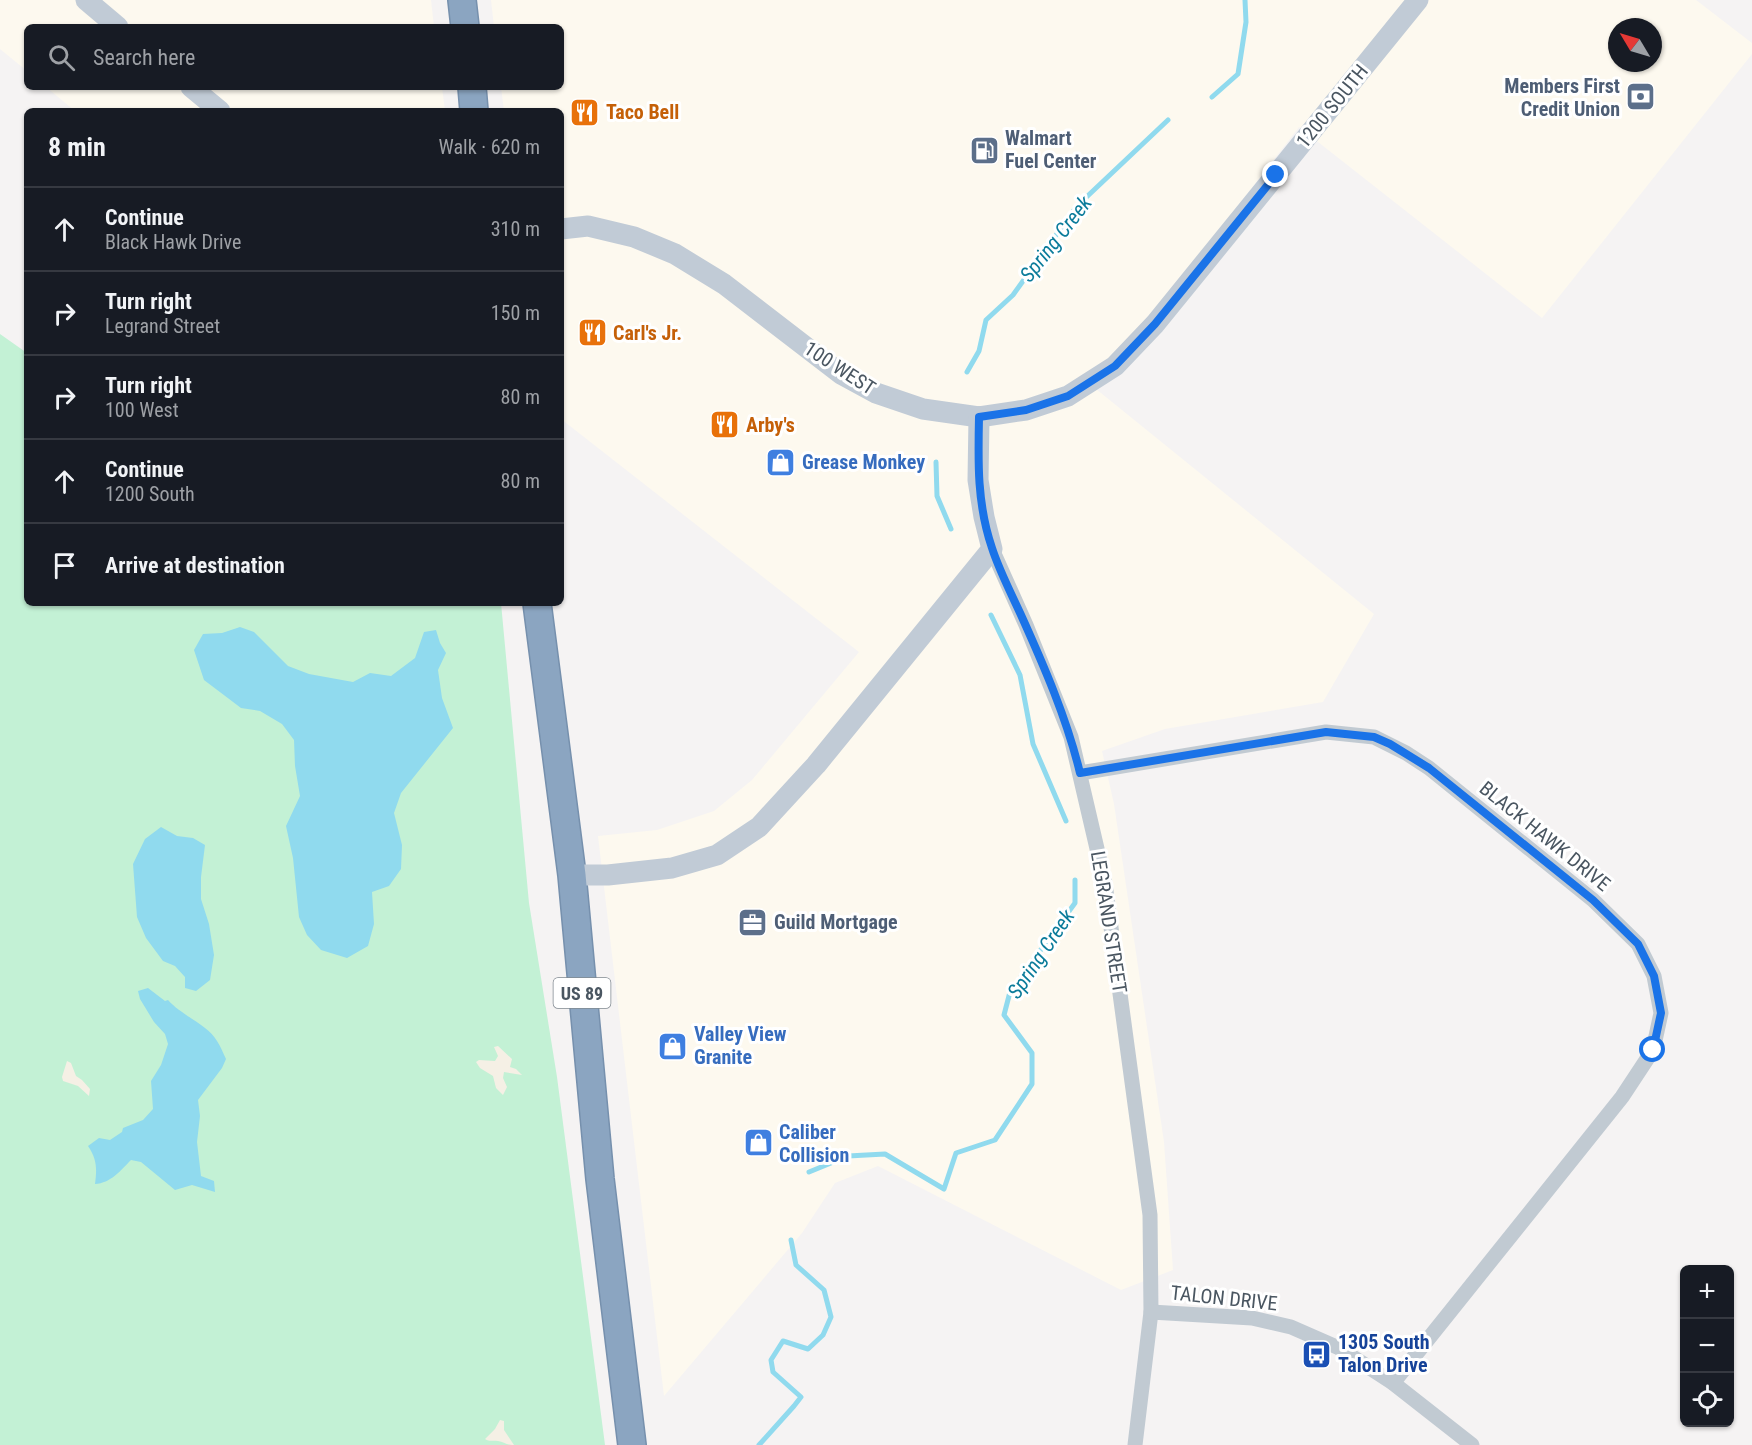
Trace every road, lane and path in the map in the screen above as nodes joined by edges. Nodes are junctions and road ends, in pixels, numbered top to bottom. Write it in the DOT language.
graph roads {
  1 [pos="86,0"];
  2 [pos="462,0"];
  3 [pos="1418,0"];
  4 [pos="114,24"];
  5 [pos="465,24"];
  6 [pos="195,90"];
  7 [pos="472,90"];
  8 [pos="216,108"];
  9 [pos="474,108"];
  10 [pos="564,229"];
  11 [pos="1155,324"];
  12 [pos="979,417"];
  13 [pos="992,549"];
  14 [pos="537,606"];
  15 [pos="1080,773"];
  16 [pos="572,875"];
  17 [pos="1151,1312"];
  18 [pos="1393,1383"];
  19 [pos="632,1445"];
  20 [pos="1135,1445"];
  21 [pos="1472,1445"];
  1 -- 4 [label="main road"];
  2 -- 5 [label="highway"];
  3 -- 11 [label="main road, 1200 SOUTH"];
  6 -- 8 [label="main road"];
  7 -- 9 [label="highway"];
  10 -- 12 [label="main road, 100 WEST"];
  11 -- 12 [label="main road, 100 WEST"];
  12 -- 13 [label="main road, LEGRAND STREET"];
  13 -- 15 [label="street, LEGRAND STREET"];
  13 -- 16 [label="main road"];
  14 -- 16 [label="highway, US 89"];
  15 -- 17 [label="street, LEGRAND STREET"];
  15 -- 18 [label="street, BLACK HAWK DRIVE"];
  16 -- 19 [label="highway, US 89"];
  17 -- 18 [label="street, TALON DRIVE"];
  17 -- 20 [label="street, LEGRAND STREET"];
  18 -- 21 [label="street, TALON DRIVE"];
}
